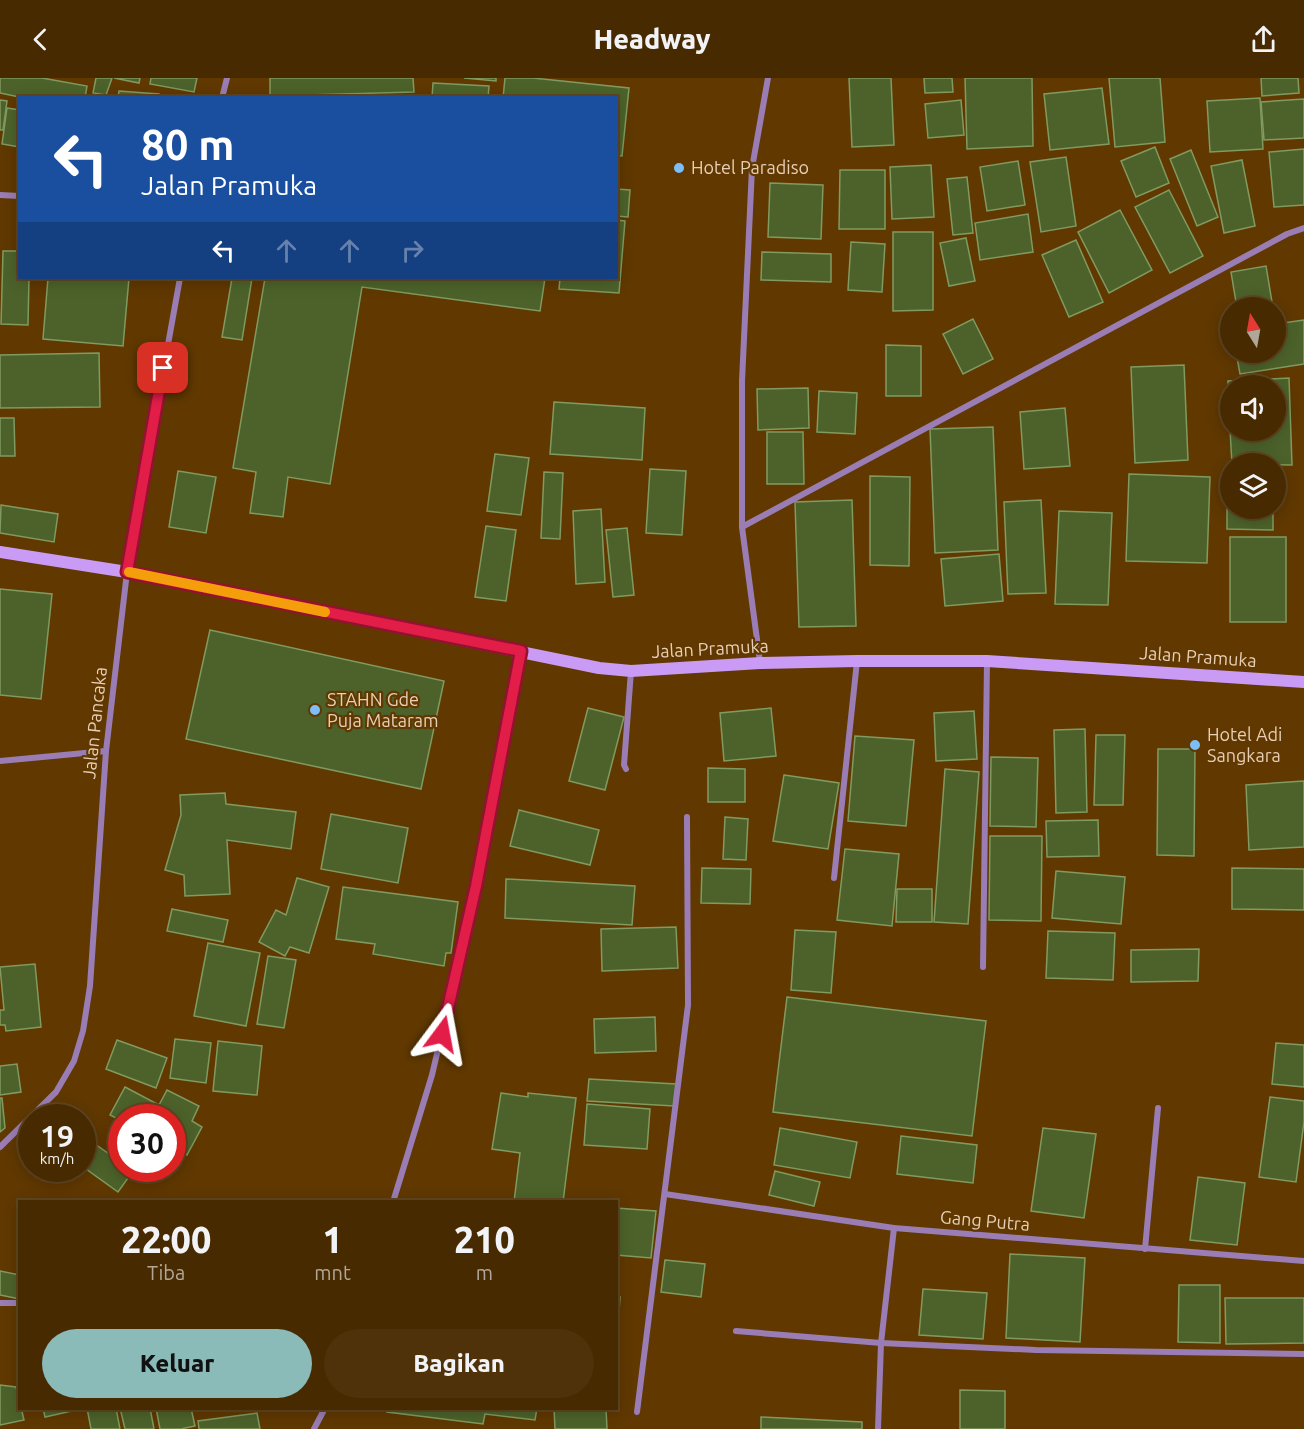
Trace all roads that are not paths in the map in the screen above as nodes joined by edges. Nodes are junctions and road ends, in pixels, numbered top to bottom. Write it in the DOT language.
graph roads {
  1 [pos="227,78"];
  2 [pos="768,78"];
  3 [pos="222,96"];
  4 [pos="0,195"];
  5 [pos="18,196"];
  6 [pos="1304,228"];
  7 [pos="180,279"];
  8 [pos="742,527"];
  9 [pos="0,552"];
  10 [pos="127,572"];
  11 [pos="521,651"];
  12 [pos="857,661"];
  13 [pos="987,661"];
  14 [pos="760,663"];
  15 [pos="631,671"];
  16 [pos="1304,682"];
  17 [pos="106,751"];
  18 [pos="0,761"];
  19 [pos="626,769"];
  20 [pos="687,817"];
  21 [pos="834,878"];
  22 [pos="983,967"];
  23 [pos="1158,1108"];
  24 [pos="0,1147"];
  25 [pos="665,1194"];
  26 [pos="394,1200"];
  27 [pos="894,1228"];
  28 [pos="1145,1250"];
  29 [pos="1304,1261"];
  30 [pos="0,1303"];
  31 [pos="18,1303"];
  32 [pos="736,1331"];
  33 [pos="881,1343"];
  34 [pos="1304,1354"];
  35 [pos="324,1410"];
  36 [pos="636,1412"];
  37 [pos="314,1429"];
  38 [pos="878,1429"];
  1 -- 3 [label="street"];
  2 -- 8 [label="street"];
  4 -- 5 [label="street"];
  6 -- 8 [label="street"];
  7 -- 10 [label="street, Jalan Pancaka"];
  8 -- 14 [label="street"];
  9 -- 10 [label="street, Jalan Pramuka"];
  10 -- 11 [label="street, Jalan Pramuka"];
  10 -- 17 [label="street, Jalan Pancaka"];
  11 -- 15 [label="street, Jalan Pramuka"];
  11 -- 26 [label="street"];
  12 -- 13 [label="street, Jalan Pramuka"];
  12 -- 14 [label="street, Jalan Pramuka"];
  12 -- 21 [label="street"];
  13 -- 16 [label="street, Jalan Pramuka"];
  13 -- 22 [label="street"];
  14 -- 15 [label="street, Jalan Pramuka"];
  15 -- 19 [label="street"];
  17 -- 18 [label="street"];
  17 -- 24 [label="street, Jalan Pancaka"];
  20 -- 25 [label="street"];
  23 -- 28 [label="street"];
  25 -- 27 [label="street, Gang Putra"];
  25 -- 36 [label="street"];
  27 -- 28 [label="street, Gang Putra"];
  27 -- 33 [label="street"];
  28 -- 29 [label="street, Gang Putra"];
  30 -- 31 [label="street"];
  32 -- 33 [label="street"];
  33 -- 34 [label="street"];
  33 -- 38 [label="street"];
  35 -- 37 [label="street"];
}
